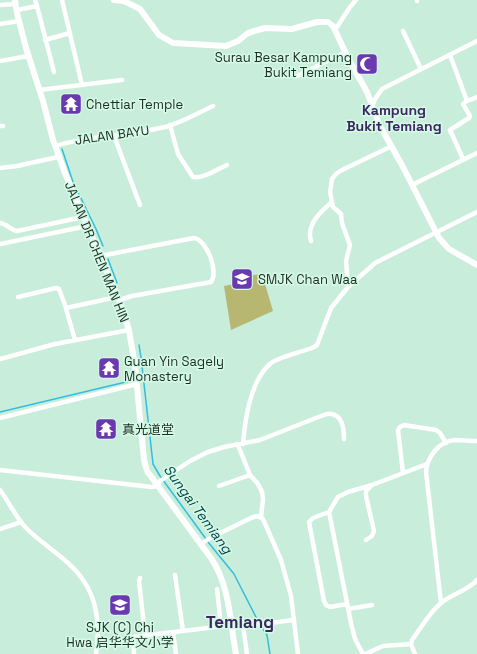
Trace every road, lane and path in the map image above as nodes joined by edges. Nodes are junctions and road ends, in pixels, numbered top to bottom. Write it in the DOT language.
graph roads {
  1 [pos="35,0"];
  2 [pos="62,0"];
  3 [pos="114,0"];
  4 [pos="356,0"];
  5 [pos="125,1"];
  6 [pos="0,5"];
  7 [pos="16,5"];
  8 [pos="36,6"];
  9 [pos="19,21"];
  10 [pos="0,24"];
  11 [pos="335,30"];
  12 [pos="403,32"];
  13 [pos="70,33"];
  14 [pos="45,40"];
  15 [pos="477,41"];
  16 [pos="346,52"];
  17 [pos="450,54"];
  18 [pos="28,56"];
  19 [pos="0,61"];
  20 [pos="421,69"];
  21 [pos="54,72"];
  22 [pos="297,76"];
  23 [pos="122,80"];
  24 [pos="82,85"];
  25 [pos="39,90"];
  26 [pos="379,92"];
  27 [pos="368,96"];
  28 [pos="477,97"];
  29 [pos="467,101"];
  30 [pos="213,106"];
  31 [pos="372,107"];
  32 [pos="379,124"];
  33 [pos="170,126"];
  34 [pos="349,128"];
  35 [pos="114,136"];
  36 [pos="55,146"];
  37 [pos="392,146"];
  38 [pos="477,154"];
  39 [pos="58,157"];
  40 [pos="463,159"];
  41 [pos="227,165"];
  42 [pos="0,168"];
  43 [pos="412,185"];
  44 [pos="332,202"];
  45 [pos="140,205"];
  46 [pos="477,212"];
  47 [pos="83,216"];
  48 [pos="0,223"];
  49 [pos="87,226"];
  50 [pos="436,233"];
  51 [pos="311,241"];
  52 [pos="0,244"];
  53 [pos="100,256"];
  54 [pos="477,266"];
  55 [pos="348,287"];
  56 [pos="18,297"];
  57 [pos="118,299"];
  58 [pos="66,308"];
  59 [pos="129,330"];
  60 [pos="75,340"];
  61 [pos="0,359"];
  62 [pos="137,384"];
  63 [pos="0,418"];
  64 [pos="344,439"];
  65 [pos="477,441"];
  66 [pos="446,443"];
  67 [pos="243,444"];
  68 [pos="238,445"];
  69 [pos="426,464"];
  70 [pos="0,470"];
  71 [pos="403,473"];
  72 [pos="250,475"];
  73 [pos="159,484"];
  74 [pos="372,485"];
  75 [pos="219,486"];
  76 [pos="0,490"];
  77 [pos="329,512"];
  78 [pos="261,517"];
  79 [pos="21,522"];
  80 [pos="0,529"];
  81 [pos="366,540"];
  82 [pos="203,543"];
  83 [pos="175,575"];
  84 [pos="140,578"];
  85 [pos="477,580"];
  86 [pos="217,589"];
  87 [pos="441,603"];
  88 [pos="347,604"];
  89 [pos="372,605"];
  90 [pos="348,609"];
  91 [pos="294,620"];
  92 [pos="221,626"];
  93 [pos="232,626"];
  94 [pos="243,626"];
  95 [pos="183,631"];
  96 [pos="173,632"];
  97 [pos="145,635"];
  98 [pos="411,644"];
  99 [pos="96,654"];
  100 [pos="134,654"];
  101 [pos="176,654"];
  102 [pos="236,654"];
  103 [pos="247,654"];
  104 [pos="298,654"];
  105 [pos="364,654"];
  106 [pos="415,654"];
  1 -- 8 [label="street"];
  2 -- 13 [label="street"];
  3 -- 5 [label="street"];
  4 -- 11 [label="street"];
  5 -- 11 [label="street"];
  6 -- 7 [label="street"];
  7 -- 8 [label="street"];
  7 -- 9 [label="street, JALAN DR CHEN MAN HIN"];
  8 -- 14 [label="street"];
  9 -- 10 [label="street"];
  9 -- 18 [label="street, JALAN DR CHEN MAN HIN"];
  11 -- 16 [label="street"];
  12 -- 20 [label="street"];
  13 -- 14 [label="street"];
  13 -- 24 [label="street"];
  14 -- 21 [label="street"];
  15 -- 17 [label="street"];
  16 -- 22 [label="street"];
  16 -- 27 [label="street"];
  17 -- 20 [label="street"];
  17 -- 29 [label="street"];
  18 -- 19 [label="street"];
  18 -- 25 [label="street, JALAN DR CHEN MAN HIN"];
  20 -- 26 [label="street"];
  23 -- 24 [label="street"];
  24 -- 25 [label="street"];
  25 -- 36 [label="street, JALAN DR CHEN MAN HIN"];
  26 -- 27 [label="street"];
  26 -- 31 [label="street"];
  27 -- 31 [label="street"];
  28 -- 29 [label="street"];
  29 -- 40 [label="street"];
  30 -- 33 [label="street, JALAN BAYU"];
  31 -- 32 [label="street"];
  32 -- 34 [label="street"];
  32 -- 37 [label="street"];
  33 -- 35 [label="street, JALAN BAYU"];
  33 -- 41 [label="street"];
  35 -- 36 [label="street, JALAN BAYU"];
  35 -- 45 [label="street"];
  36 -- 39 [label="street, JALAN DR CHEN MAN HIN"];
  37 -- 43 [label="street"];
  37 -- 44 [label="street"];
  38 -- 40 [label="street"];
  39 -- 42 [label="street"];
  39 -- 47 [label="street, JALAN DR CHEN MAN HIN"];
  40 -- 43 [label="street"];
  43 -- 50 [label="street"];
  44 -- 51 [label="street"];
  44 -- 55 [label="street"];
  46 -- 50 [label="street"];
  47 -- 48 [label="street"];
  47 -- 49 [label="street, JALAN DR CHEN MAN HIN"];
  49 -- 52 [label="street"];
  49 -- 53 [label="street, JALAN DR CHEN MAN HIN"];
  50 -- 54 [label="street"];
  50 -- 55 [label="street"];
  53 -- 57 [label="street, JALAN DR CHEN MAN HIN"];
  53 -- 57 [label="street"];
  55 -- 67 [label="street"];
  56 -- 58 [label="street"];
  57 -- 58 [label="street"];
  57 -- 59 [label="street, JALAN DR CHEN MAN HIN"];
  58 -- 60 [label="street"];
  59 -- 60 [label="street"];
  59 -- 62 [label="street, JALAN DR CHEN MAN HIN"];
  60 -- 61 [label="street"];
  62 -- 63 [label="street"];
  62 -- 73 [label="street, JALAN DR CHEN MAN HIN"];
  64 -- 67 [label="street"];
  65 -- 66 [label="street"];
  66 -- 69 [label="street"];
  66 -- 71 [label="street"];
  67 -- 68 [label="street"];
  68 -- 72 [label="street"];
  68 -- 73 [label="street"];
  69 -- 71 [label="street"];
  69 -- 87 [label="street"];
  70 -- 73 [label="street"];
  71 -- 74 [label="street"];
  72 -- 75 [label="street"];
  72 -- 78 [label="street"];
  73 -- 82 [label="street, JALAN DR CHEN MAN HIN"];
  74 -- 77 [label="street"];
  74 -- 81 [label="street"];
  76 -- 79 [label="street"];
  77 -- 88 [label="street"];
  77 -- 88 [label="street"];
  78 -- 82 [label="street"];
  78 -- 91 [label="street"];
  79 -- 80 [label="street"];
  79 -- 99 [label="street"];
  82 -- 93 [label="street, JALAN DR CHEN MAN HIN"];
  83 -- 95 [label="street"];
  84 -- 97 [label="street"];
  85 -- 87 [label="street"];
  86 -- 92 [label="street"];
  87 -- 98 [label="street"];
  88 -- 90 [label="street"];
  89 -- 90 [label="street"];
  90 -- 105 [label="street"];
  91 -- 94 [label="street"];
  91 -- 104 [label="street"];
  92 -- 93 [label="street"];
  92 -- 95 [label="street"];
  93 -- 94 [label="street"];
  93 -- 102 [label="street, JALAN DR CHEN MAN HIN"];
  94 -- 103 [label="street"];
  95 -- 96 [label="street"];
  96 -- 97 [label="street"];
  96 -- 101 [label="street"];
  97 -- 100 [label="street"];
  98 -- 105 [label="street"];
  98 -- 106 [label="street"];
}
